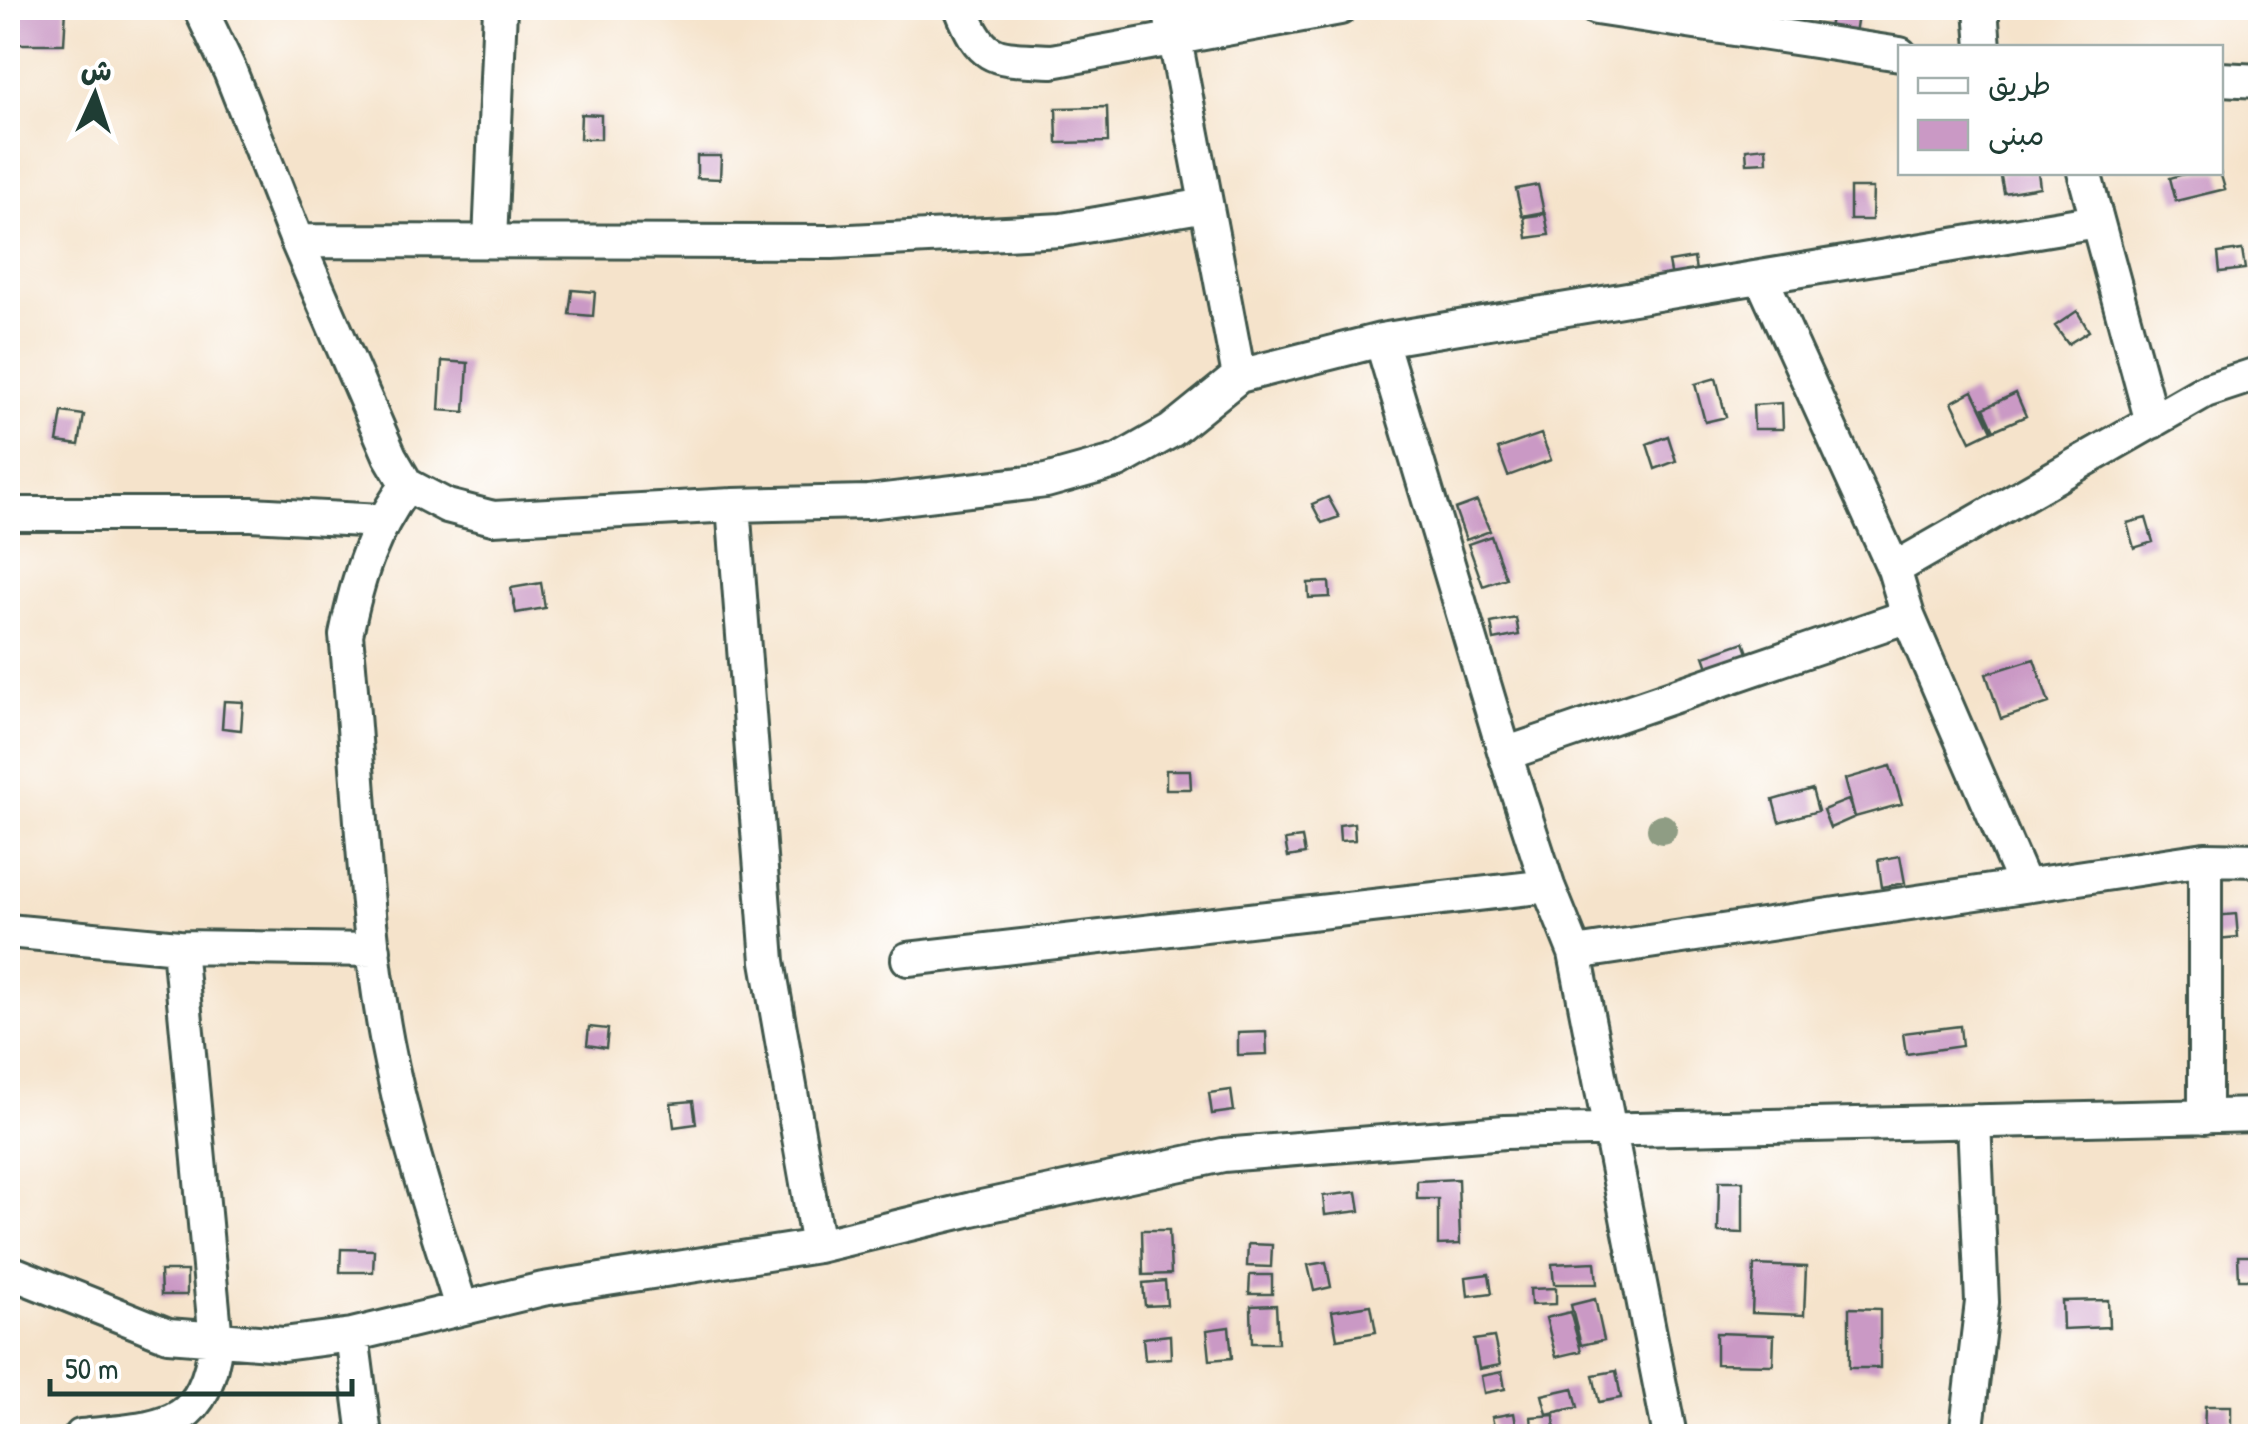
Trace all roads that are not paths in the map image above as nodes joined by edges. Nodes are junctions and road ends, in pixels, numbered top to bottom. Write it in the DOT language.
graph roads {
  1 [pos="200,8"];
  2 [pos="500,8"];
  3 [pos="961,8"];
  4 [pos="1340,8"];
  5 [pos="1596,8"];
  6 [pos="1981,8"];
  7 [pos="1171,24"];
  8 [pos="1984,45"];
  9 [pos="1898,54"];
  10 [pos="2223,79"];
  11 [pos="2260,81"];
  12 [pos="2085,175"];
  13 [pos="1206,205"];
  14 [pos="2097,220"];
  15 [pos="297,241"];
  16 [pos="490,242"];
  17 [pos="1761,276"];
  18 [pos="1381,340"];
  19 [pos="2260,373"];
  20 [pos="1238,376"];
  21 [pos="2152,422"];
  22 [pos="407,485"];
  23 [pos="733,505"];
  24 [pos="8,514"];
  25 [pos="381,521"];
  26 [pos="1894,569"];
  27 [pos="1908,616"];
  28 [pos="1505,754"];
  29 [pos="2204,859"];
  30 [pos="2260,860"];
  31 [pos="2024,884"];
  32 [pos="1548,886"];
  33 [pos="8,931"];
  34 [pos="179,947"];
  35 [pos="374,950"];
  36 [pos="1576,953"];
  37 [pos="908,959"];
  38 [pos="2260,1114"];
  39 [pos="2205,1117"];
  40 [pos="1974,1122"];
  41 [pos="1611,1129"];
  42 [pos="818,1246"];
  43 [pos="8,1271"];
  44 [pos="461,1307"];
  45 [pos="352,1335"];
  46 [pos="216,1340"];
  47 [pos="82,1436"];
  48 [pos="365,1436"];
  49 [pos="1670,1436"];
  50 [pos="1966,1436"];
  1 -- 15 [label="street"];
  2 -- 16 [label="street"];
  3 -- 7 [label="street"];
  4 -- 7 [label="street"];
  5 -- 9 [label="street"];
  6 -- 8 [label="street"];
  7 -- 13 [label="street"];
  10 -- 11 [label="street"];
  12 -- 14 [label="street"];
  13 -- 16 [label="street"];
  13 -- 20 [label="street"];
  14 -- 17 [label="street"];
  14 -- 21 [label="street"];
  15 -- 16 [label="street"];
  15 -- 22 [label="street"];
  17 -- 18 [label="street"];
  17 -- 26 [label="street"];
  18 -- 20 [label="street"];
  18 -- 28 [label="street"];
  19 -- 21 [label="street"];
  20 -- 23 [label="street"];
  21 -- 26 [label="street"];
  22 -- 23 [label="street"];
  22 -- 25 [label="street"];
  23 -- 42 [label="street"];
  24 -- 25 [label="street"];
  25 -- 35 [label="street"];
  26 -- 27 [label="street"];
  27 -- 28 [label="street"];
  27 -- 31 [label="street"];
  28 -- 32 [label="street"];
  29 -- 30 [label="street"];
  29 -- 31 [label="street"];
  29 -- 39 [label="street"];
  31 -- 36 [label="street"];
  32 -- 36 [label="street"];
  32 -- 37 [label="street"];
  33 -- 34 [label="street"];
  34 -- 35 [label="street"];
  34 -- 46 [label="street"];
  35 -- 44 [label="street"];
  36 -- 41 [label="street"];
  38 -- 39 [label="street"];
  39 -- 40 [label="street"];
  40 -- 41 [label="street"];
  40 -- 50 [label="street"];
  41 -- 42 [label="street"];
  41 -- 49 [label="street"];
  42 -- 44 [label="street"];
  43 -- 46 [label="street"];
  44 -- 45 [label="street"];
  45 -- 46 [label="street"];
  45 -- 48 [label="street"];
  46 -- 47 [label="street"];
}
